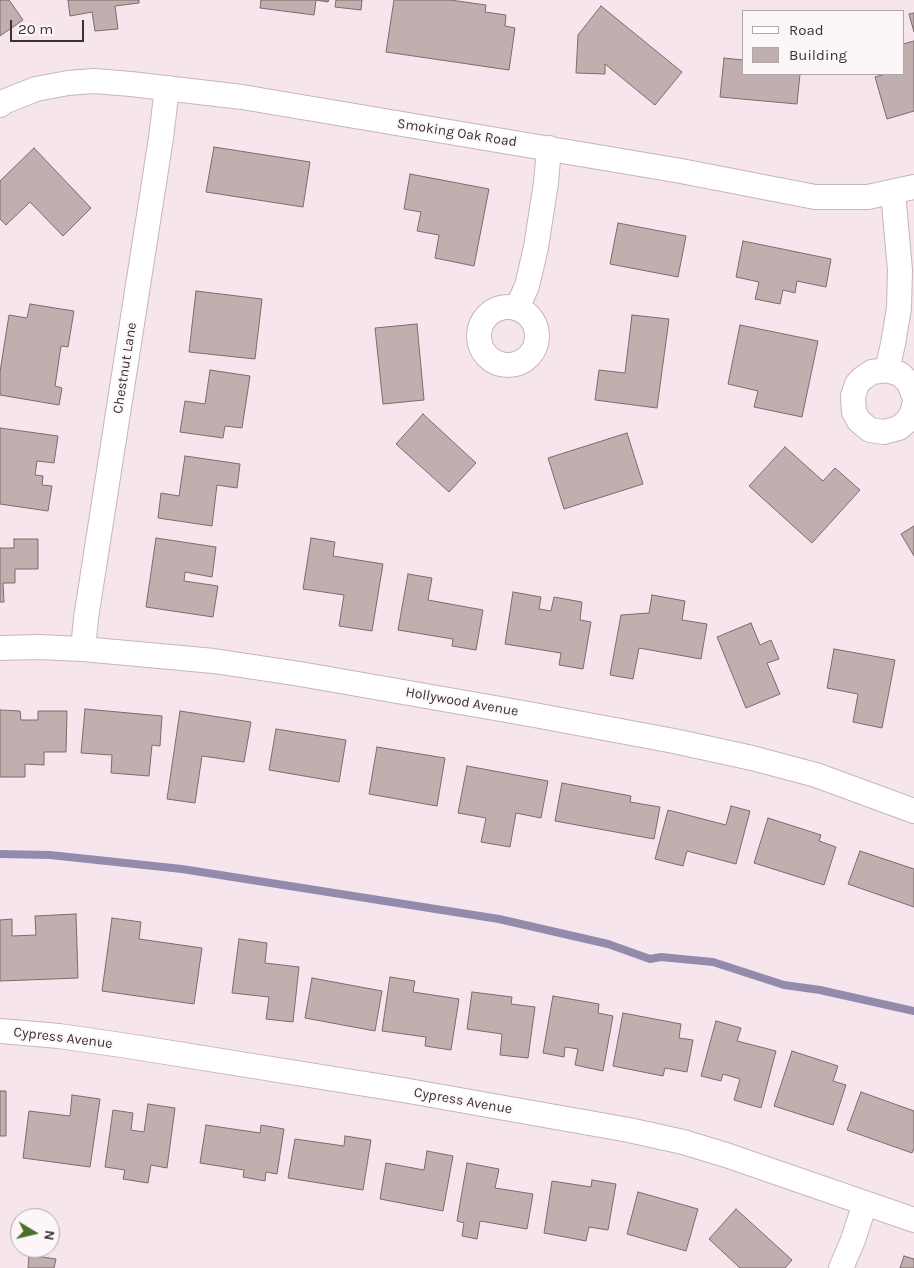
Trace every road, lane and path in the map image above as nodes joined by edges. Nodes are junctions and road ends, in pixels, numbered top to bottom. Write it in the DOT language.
graph roads {
  1 [pos="167,88"];
  2 [pos="0,105"];
  3 [pos="549,148"];
  4 [pos="904,189"];
  5 [pos="517,308"];
  6 [pos="887,370"];
  7 [pos="914,396"];
  8 [pos="914,405"];
  9 [pos="0,648"];
  10 [pos="83,649"];
  11 [pos="914,811"];
  12 [pos="0,1031"];
  13 [pos="865,1203"];
  14 [pos="914,1220"];
  15 [pos="841,1268"];
  1 -- 2 [label="street, Smoking Oak Road"];
  1 -- 3 [label="street, Smoking Oak Road"];
  1 -- 10 [label="street, Chestnut Lane"];
  3 -- 4 [label="street, Smoking Oak Road"];
  3 -- 5 [label="street"];
  4 -- 6 [label="street"];
  6 -- 7 [label="street"];
  6 -- 8 [label="street"];
  9 -- 10 [label="street, Hollywood Avenue"];
  10 -- 11 [label="street, Hollywood Avenue"];
  12 -- 13 [label="street, Cypress Avenue"];
  13 -- 14 [label="street, Cypress Avenue"];
  13 -- 15 [label="street"];
}
